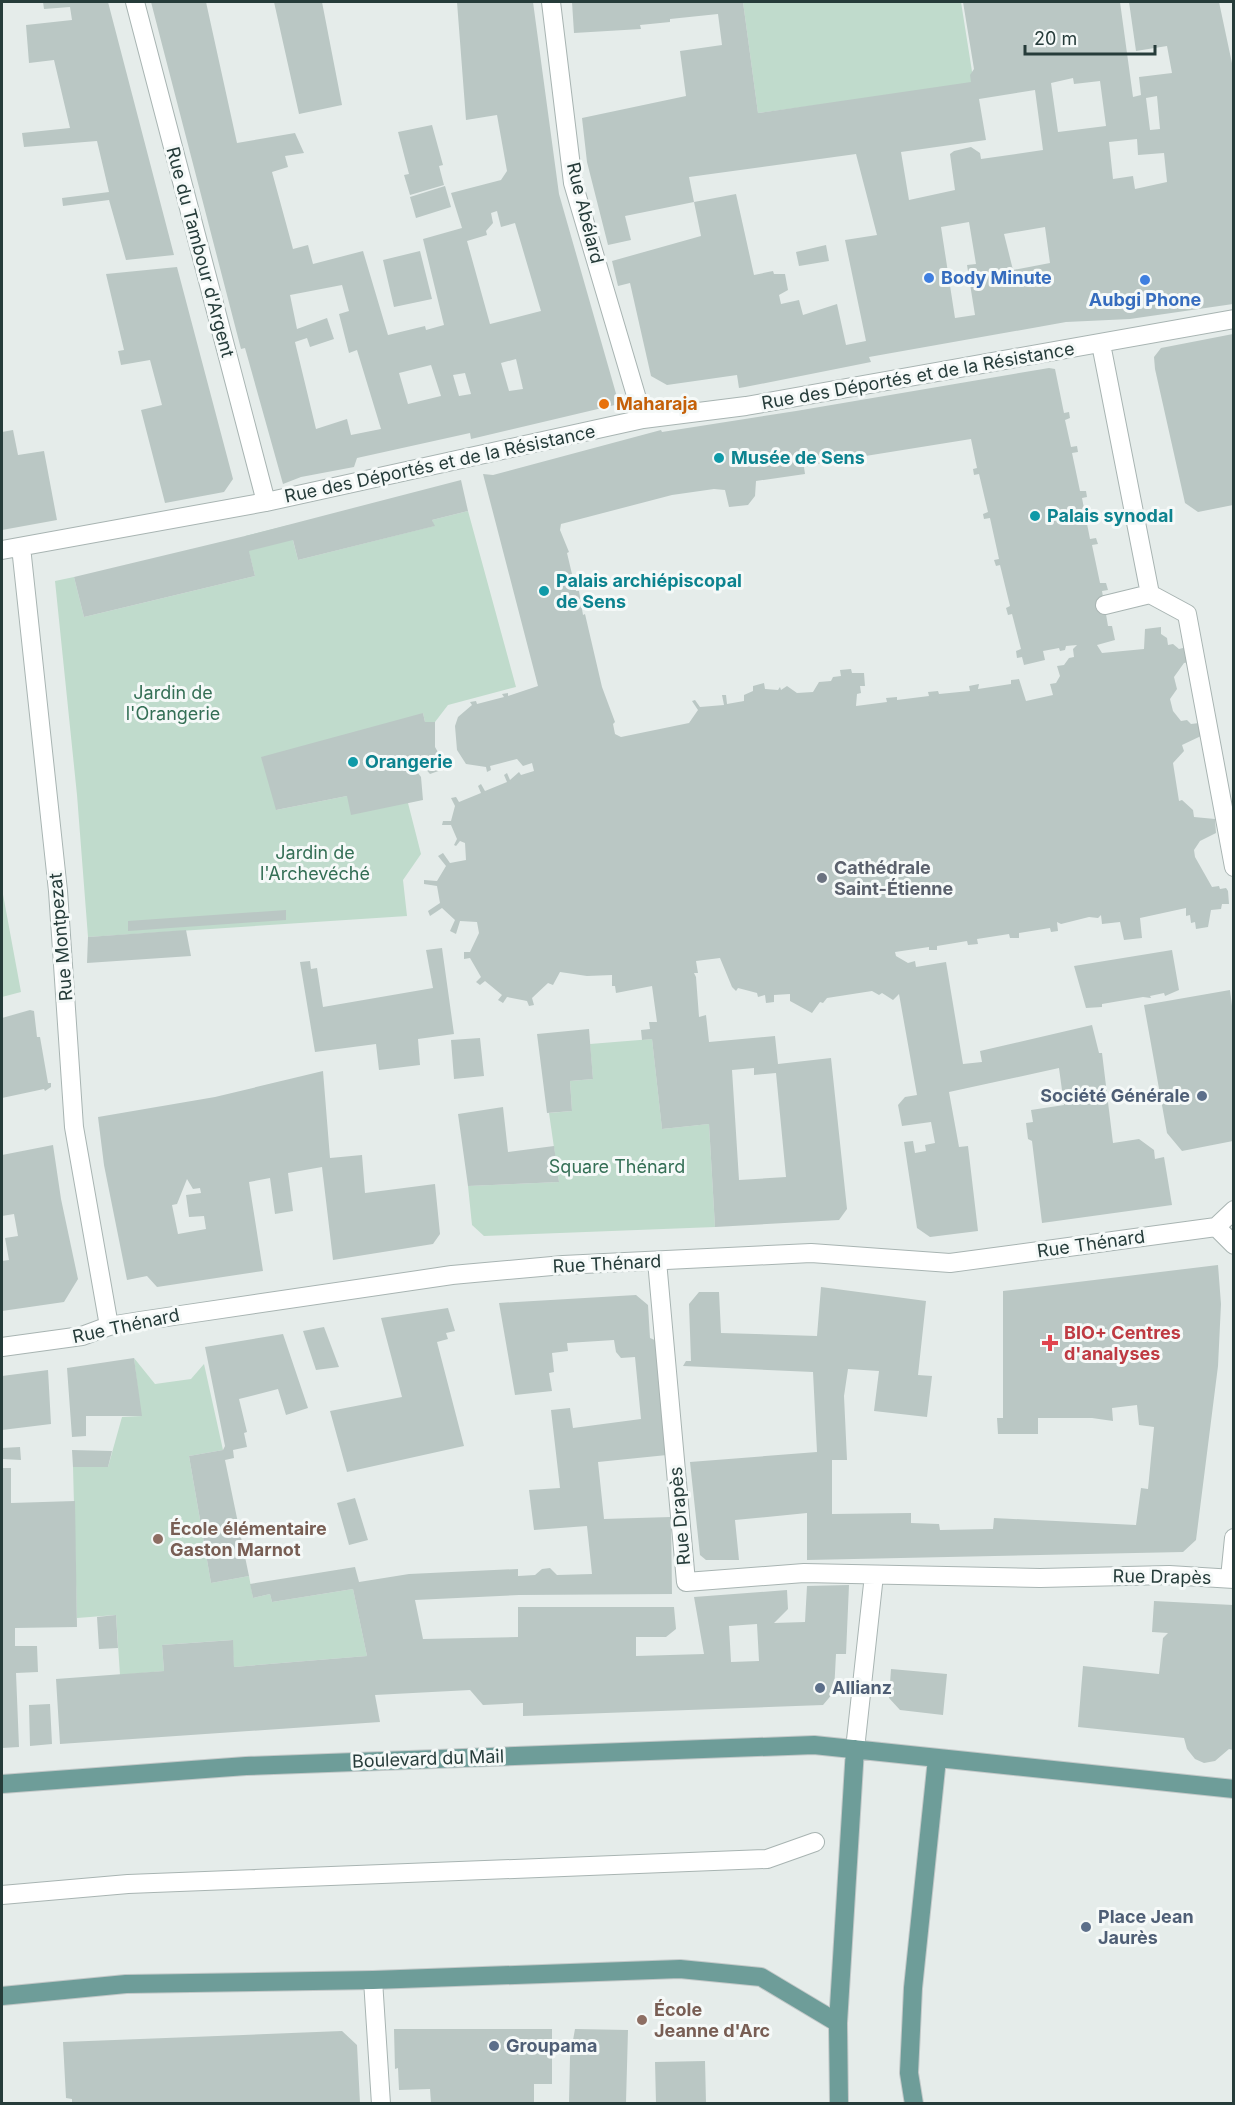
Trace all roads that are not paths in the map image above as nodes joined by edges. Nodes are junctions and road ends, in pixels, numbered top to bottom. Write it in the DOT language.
graph roads {
  1 [pos="135,2"];
  2 [pos="551,2"];
  3 [pos="1233,319"];
  4 [pos="1101,344"];
  5 [pos="643,419"];
  6 [pos="266,502"];
  7 [pos="21,547"];
  8 [pos="2,550"];
  9 [pos="1150,594"];
  10 [pos="1105,605"];
  11 [pos="1233,867"];
  12 [pos="1233,1210"];
  13 [pos="1216,1227"];
  14 [pos="1233,1245"];
  15 [pos="657,1261"];
  16 [pos="109,1326"];
  17 [pos="2,1347"];
  18 [pos="1233,1538"];
  19 [pos="874,1575"];
  20 [pos="1232,1578"];
  21 [pos="855,1749"];
  22 [pos="937,1759"];
  23 [pos="2,1784"];
  24 [pos="1233,1789"];
  25 [pos="815,1842"];
  26 [pos="2,1895"];
  27 [pos="373,1980"];
  28 [pos="2,1996"];
  29 [pos="838,2023"];
  30 [pos="381,2103"];
  31 [pos="839,2103"];
  32 [pos="914,2103"];
  1 -- 6 [label="street, Rue du Tambour d'Argent"];
  2 -- 5 [label="street, Rue Abélard"];
  3 -- 4 [label="street, Rue des Déportés et de la Résistance"];
  4 -- 5 [label="street, Rue des Déportés et de la Résistance"];
  4 -- 9 [label="street"];
  5 -- 6 [label="street, Rue des Déportés et de la Résistance"];
  6 -- 7 [label="street, Rue des Déportés et de la Résistance"];
  7 -- 8 [label="street, Rue des Déportés et de la Résistance"];
  7 -- 16 [label="street, Rue Montpezat"];
  9 -- 10 [label="street"];
  9 -- 11 [label="street"];
  12 -- 13 [label="street"];
  13 -- 14 [label="street"];
  13 -- 15 [label="street, Rue Thénard"];
  15 -- 16 [label="street, Rue Thénard"];
  15 -- 19 [label="street, Rue Drapès"];
  16 -- 17 [label="street, Rue Thénard"];
  18 -- 20 [label="street"];
  19 -- 20 [label="street, Rue Drapès"];
  19 -- 21 [label="street"];
  21 -- 22 [label="main road"];
  21 -- 23 [label="main road, Boulevard du Mail"];
  21 -- 29 [label="main road"];
  22 -- 24 [label="main road"];
  22 -- 32 [label="main road"];
  25 -- 26 [label="street"];
  27 -- 28 [label="main road"];
  27 -- 29 [label="main road"];
  27 -- 30 [label="street"];
  29 -- 31 [label="main road"];
}
